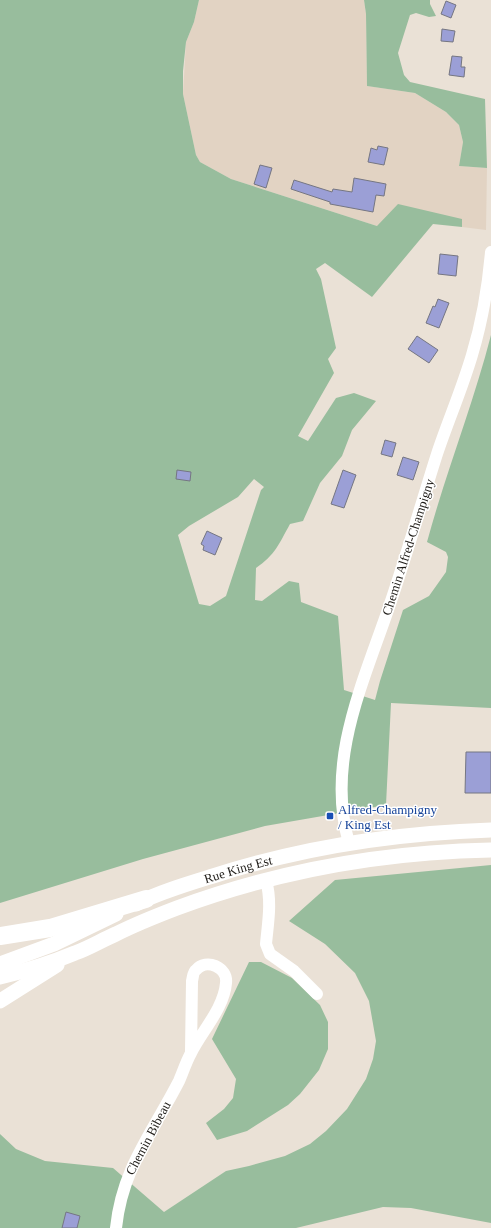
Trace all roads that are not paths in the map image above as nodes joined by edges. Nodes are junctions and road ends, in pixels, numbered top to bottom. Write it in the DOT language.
graph roads {
  1 [pos="491,252"];
  2 [pos="491,830"];
  3 [pos="349,843"];
  4 [pos="491,850"];
  5 [pos="266,880"];
  6 [pos="146,899"];
  7 [pos="0,936"];
  8 [pos="76,953"];
  9 [pos="0,964"];
  10 [pos="0,977"];
  11 [pos="317,994"];
  12 [pos="0,1001"];
  13 [pos="191,1052"];
  14 [pos="116,1228"];
  1 -- 3 [label="street, Chemin Alfred-Champigny"];
  2 -- 3 [label="main road, Rue King Est"];
  3 -- 6 [label="main road, Rue King Est"];
  4 -- 5 [label="main road, Rue King Est"];
  5 -- 8 [label="main road, Rue King Est"];
  5 -- 11 [label="street"];
  6 -- 7 [label="highway"];
  6 -- 9 [label="main road, Rue King Est"];
  8 -- 10 [label="main road, Rue King Est"];
  8 -- 12 [label="main road"];
  13 -- 13 [label="street, Chemin Bibeau"];
  13 -- 14 [label="street, Chemin Bibeau"];
}
